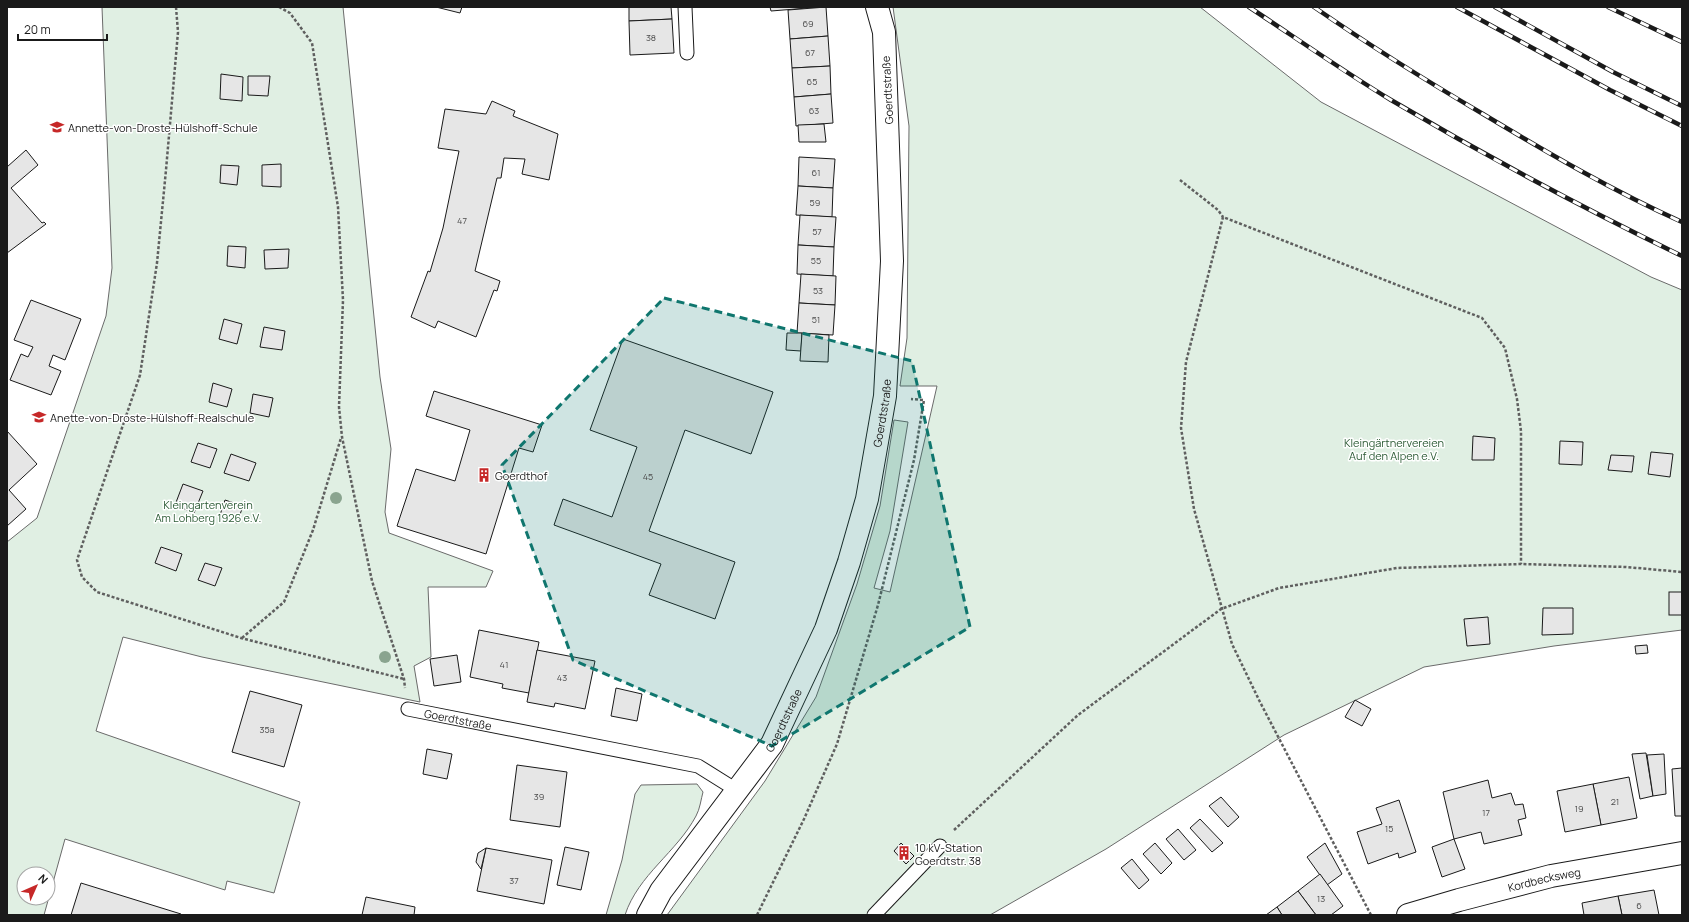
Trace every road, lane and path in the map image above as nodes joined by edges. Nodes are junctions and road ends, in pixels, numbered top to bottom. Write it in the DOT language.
graph roads {
  1 [pos="176,7"];
  2 [pos="279,7"];
  3 [pos="685,7"];
  4 [pos="877,7"];
  5 [pos="687,53"];
  6 [pos="1180,180"];
  7 [pos="1224,217"];
  8 [pos="924,400"];
  9 [pos="342,437"];
  10 [pos="1521,564"];
  11 [pos="1682,572"];
  12 [pos="1221,609"];
  13 [pos="241,638"];
  14 [pos="404,679"];
  15 [pos="408,709"];
  16 [pos="738,790"];
  17 [pos="940,846"];
  18 [pos="1682,853"];
  19 [pos="648,915"];
  20 [pos="757,915"];
  21 [pos="874,915"];
  22 [pos="1370,915"];
  23 [pos="1408,915"];
  1 -- 13 [label="path"];
  2 -- 9 [label="path"];
  3 -- 5 [label="lane"];
  4 -- 16 [label="street, Goerdtstraße"];
  6 -- 7 [label="path"];
  7 -- 10 [label="path"];
  7 -- 12 [label="path"];
  8 -- 20 [label="path"];
  9 -- 13 [label="path"];
  9 -- 14 [label="path"];
  10 -- 11 [label="path"];
  10 -- 12 [label="path"];
  12 -- 17 [label="path"];
  12 -- 22 [label="path"];
  13 -- 14 [label="path"];
  14 -- 15 [label="path"];
  15 -- 16 [label="lane, Goerdtstraße"];
  16 -- 19 [label="street, Goerdtstraße"];
  17 -- 21 [label="lane"];
  18 -- 23 [label="street, Kordbecksweg"];
}
